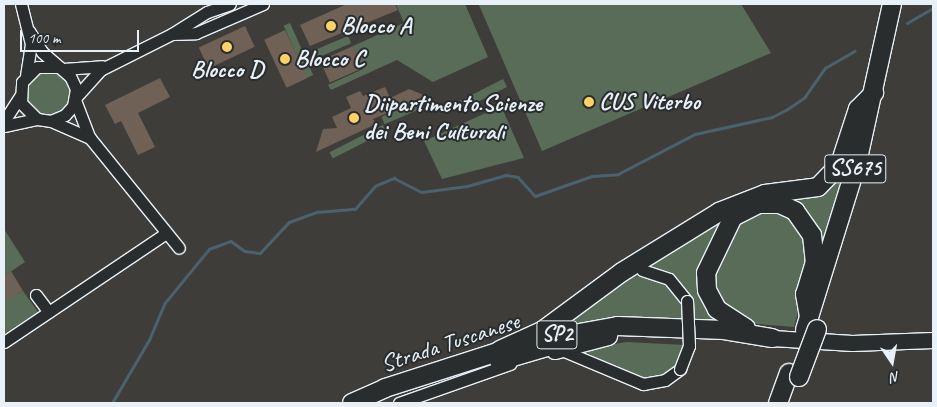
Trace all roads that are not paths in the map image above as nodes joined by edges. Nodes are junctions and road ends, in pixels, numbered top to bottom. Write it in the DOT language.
graph roads {
  1 [pos="21,4"];
  2 [pos="230,4"];
  3 [pos="262,4"];
  4 [pos="892,4"];
  5 [pos="902,4"];
  6 [pos="29,31"];
  7 [pos="172,34"];
  8 [pos="114,62"];
  9 [pos="61,68"];
  10 [pos="26,75"];
  11 [pos="874,94"];
  12 [pos="20,96"];
  13 [pos="76,98"];
  14 [pos="36,119"];
  15 [pos="51,121"];
  16 [pos="4,122"];
  17 [pos="4,126"];
  18 [pos="90,138"];
  19 [pos="166,234"];
  20 [pos="179,248"];
  21 [pos="642,270"];
  22 [pos="622,272"];
  23 [pos="36,295"];
  24 [pos="48,312"];
  25 [pos="810,326"];
  26 [pos="608,336"];
  27 [pos="772,338"];
  28 [pos="933,340"];
  29 [pos="4,342"];
  30 [pos="500,350"];
  31 [pos="555,350"];
  32 [pos="794,375"];
  33 [pos="352,403"];
  34 [pos="377,403"];
  35 [pos="399,403"];
  36 [pos="778,403"];
  37 [pos="788,403"];
  1 -- 6 [label="street"];
  2 -- 7 [label="street"];
  3 -- 7 [label="street"];
  4 -- 11 [label="highway, SS675"];
  5 -- 25 [label="highway, SS675"];
  6 -- 9 [label="street"];
  6 -- 10 [label="street"];
  7 -- 8 [label="street"];
  8 -- 9 [label="street"];
  8 -- 13 [label="street"];
  9 -- 10 [label="street"];
  9 -- 13 [label="street"];
  10 -- 12 [label="street"];
  11 -- 22 [label="highway"];
  11 -- 25 [label="highway, SS675"];
  12 -- 14 [label="street"];
  12 -- 16 [label="street"];
  13 -- 15 [label="street"];
  13 -- 18 [label="street"];
  14 -- 15 [label="street"];
  14 -- 17 [label="street"];
  15 -- 18 [label="street"];
  18 -- 19 [label="street"];
  19 -- 20 [label="street"];
  19 -- 24 [label="street"];
  21 -- 22 [label="highway"];
  21 -- 31 [label="street, bridge"];
  22 -- 30 [label="highway"];
  23 -- 24 [label="street"];
  24 -- 29 [label="street"];
  25 -- 27 [label="highway"];
  25 -- 32 [label="highway, SS675, bridge"];
  26 -- 27 [label="highway, Strada Tuscanese / SP2"];
  26 -- 31 [label="highway"];
  26 -- 34 [label="highway, Strada Tuscanese / SP2"];
  27 -- 28 [label="main road, Strada Tuscanese / SP2"];
  27 -- 30 [label="highway, Strada Tuscanese / SP2"];
  30 -- 33 [label="highway, Strada Tuscanese / SP2"];
  31 -- 35 [label="street, Strada Tuscanese"];
  32 -- 36 [label="highway, SS675"];
  32 -- 37 [label="highway, SS675"];
}
